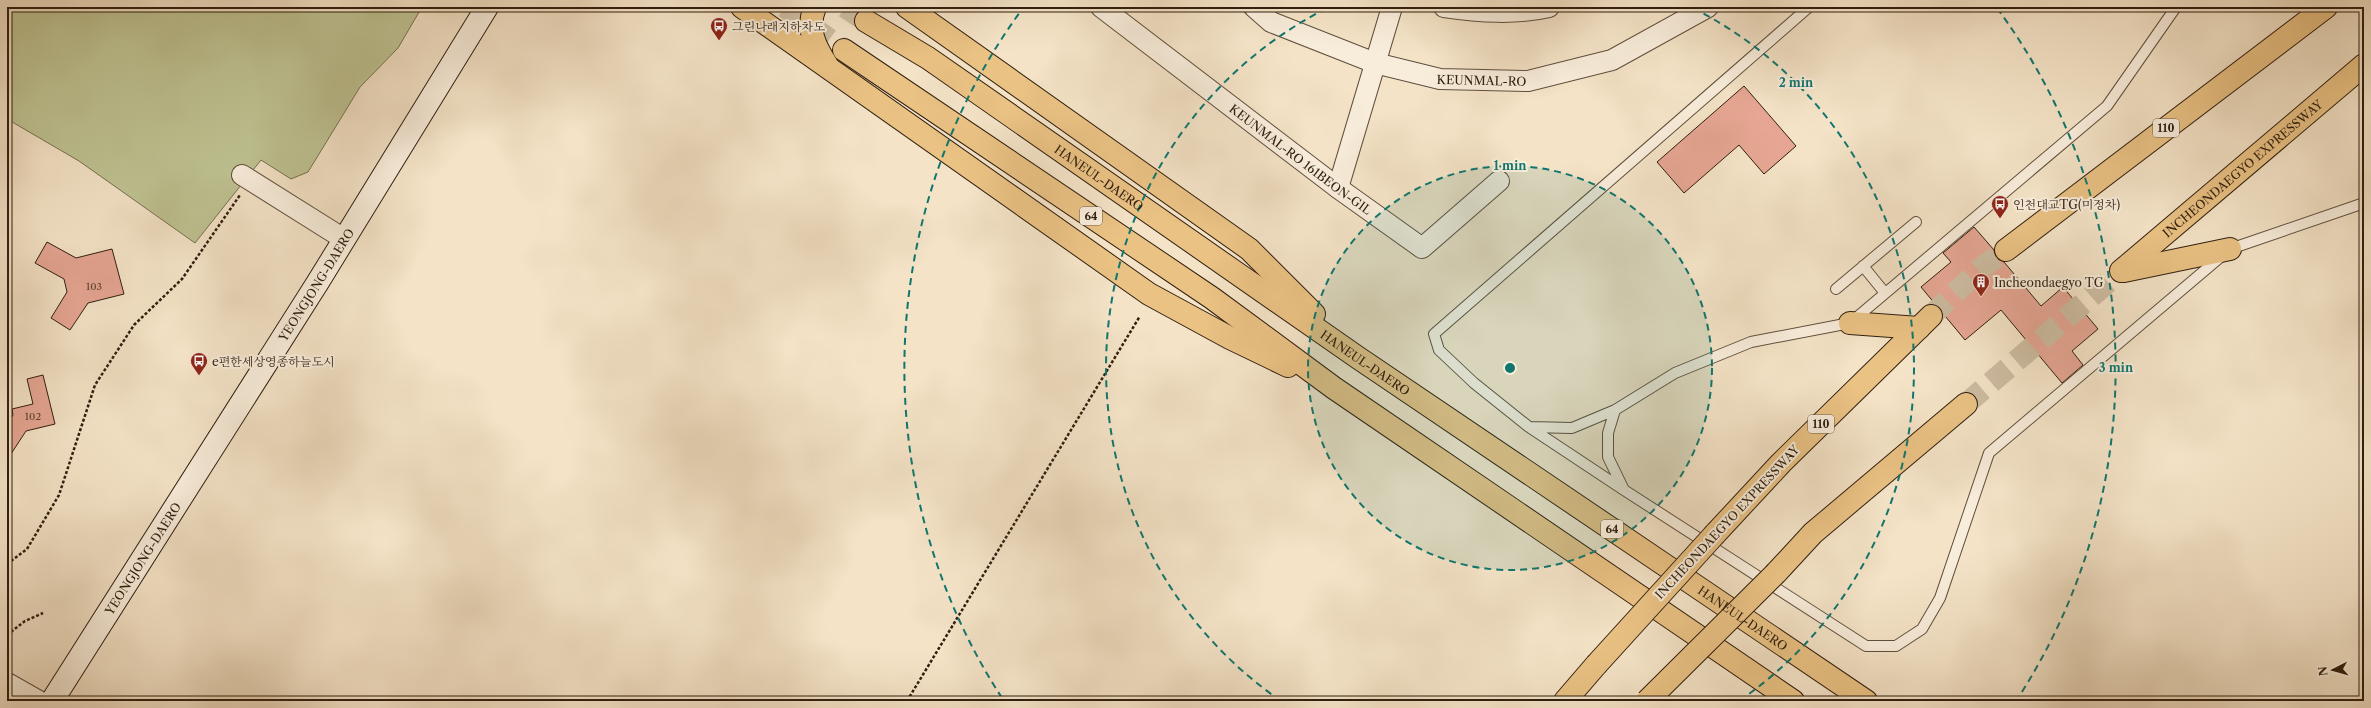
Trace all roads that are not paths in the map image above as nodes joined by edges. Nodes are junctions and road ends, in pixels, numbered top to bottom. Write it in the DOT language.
graph roads {
  1 [pos="486,7"];
  2 [pos="742,7"];
  3 [pos="815,7"];
  4 [pos="907,7"];
  5 [pos="1101,7"];
  6 [pos="1254,7"];
  7 [pos="1392,7"];
  8 [pos="1444,7"];
  9 [pos="1549,7"];
  10 [pos="1708,7"];
  11 [pos="1809,7"];
  12 [pos="2176,7"];
  13 [pos="2326,7"];
  14 [pos="866,21"];
  15 [pos="844,50"];
  16 [pos="1375,63"];
  17 [pos="2364,65"];
  18 [pos="833,73"];
  19 [pos="246,178"];
  20 [pos="1499,182"];
  21 [pos="1338,188"];
  22 [pos="2364,203"];
  23 [pos="1916,222"];
  24 [pos="344,239"];
  25 [pos="2230,249"];
  26 [pos="2006,250"];
  27 [pos="1863,266"];
  28 [pos="1836,289"];
  29 [pos="1885,293"];
  30 [pos="1850,323"];
  31 [pos="1357,357"];
  32 [pos="1334,388"];
  33 [pos="1966,404"];
  34 [pos="1615,410"];
  35 [pos="1529,427"];
  36 [pos="1624,490"];
  37 [pos="7,684"];
  38 [pos="37,701"];
  39 [pos="52,701"];
  40 [pos="1565,701"];
  41 [pos="1647,701"];
  42 [pos="1793,701"];
  43 [pos="1866,701"];
  1 -- 24 [label="main road, YEONGJONG-DAERO"];
  2 -- 18 [label="highway"];
  3 -- 18 [label="highway"];
  4 -- 31 [label="highway"];
  5 -- 21 [label="street, KEUNMAL-RO 161BEON-GIL"];
  6 -- 16 [label="street, KEUNMAL-RO"];
  7 -- 16 [label="street"];
  8 -- 9 [label="street"];
  10 -- 16 [label="street, KEUNMAL-RO"];
  11 -- 35 [label="lane"];
  12 -- 29 [label="lane"];
  13 -- 26 [label="highway, 110"];
  14 -- 31 [label="highway, HANEUL-DAERO / 64"];
  15 -- 32 [label="highway, 64"];
  16 -- 21 [label="street"];
  17 -- 25 [label="highway, INCHEONDAEGYO EXPRESSWAY"];
  18 -- 32 [label="highway"];
  19 -- 24 [label="street"];
  20 -- 21 [label="street, KEUNMAL-RO 161BEON-GIL"];
  22 -- 25 [label="lane"];
  23 -- 27 [label="lane"];
  24 -- 39 [label="main road, YEONGJONG-DAERO"];
  25 -- 36 [label="lane"];
  27 -- 28 [label="lane"];
  27 -- 29 [label="lane"];
  29 -- 30 [label="lane"];
  30 -- 34 [label="lane"];
  30 -- 40 [label="highway, INCHEONDAEGYO EXPRESSWAY / 110, bridge"];
  31 -- 43 [label="highway, HANEUL-DAERO / 64"];
  32 -- 42 [label="highway, 64"];
  33 -- 41 [label="highway, bridge"];
  34 -- 35 [label="lane"];
  34 -- 36 [label="lane"];
  35 -- 36 [label="lane"];
  37 -- 38 [label="main road"];
}
